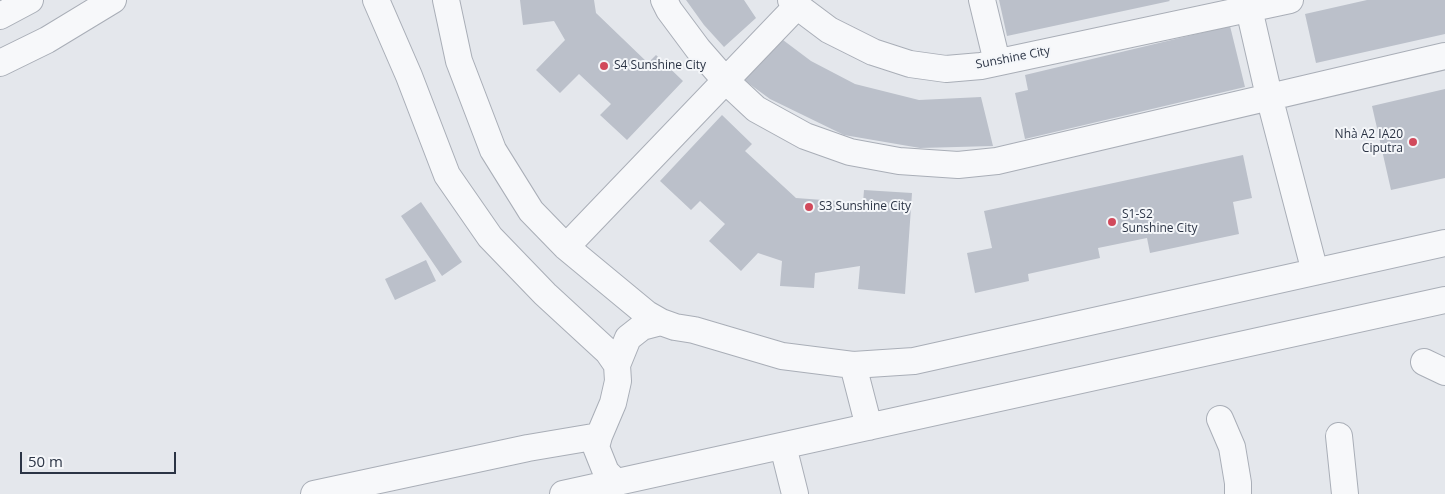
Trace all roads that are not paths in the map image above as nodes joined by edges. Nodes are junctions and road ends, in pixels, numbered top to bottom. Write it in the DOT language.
graph roads {
  1 [pos="30,0"];
  2 [pos="113,0"];
  3 [pos="376,0"];
  4 [pos="446,0"];
  5 [pos="664,0"];
  6 [pos="982,0"];
  7 [pos="1290,0"];
  8 [pos="794,3"];
  9 [pos="1248,5"];
  10 [pos="0,16"];
  11 [pos="1445,56"];
  12 [pos="997,62"];
  13 [pos="0,63"];
  14 [pos="726,81"];
  15 [pos="1269,96"];
  16 [pos="1445,243"];
  17 [pos="566,247"];
  18 [pos="1314,272"];
  19 [pos="1445,300"];
  20 [pos="661,322"];
  21 [pos="618,365"];
  22 [pos="853,365"];
  23 [pos="1220,418"];
  24 [pos="869,426"];
  25 [pos="599,436"];
  26 [pos="1339,436"];
  27 [pos="783,446"];
  28 [pos="616,482"];
  29 [pos="314,494"];
  30 [pos="563,494"];
  31 [pos="796,494"];
  32 [pos="1238,494"];
  33 [pos="1345,494"];
  1 -- 10 [label="street"];
  2 -- 13 [label="street"];
  3 -- 21 [label="street"];
  4 -- 17 [label="street"];
  5 -- 14 [label="street"];
  6 -- 12 [label="street"];
  7 -- 9 [label="street, Sunshine City"];
  8 -- 12 [label="street, Sunshine City"];
  8 -- 14 [label="street"];
  9 -- 12 [label="street, Sunshine City"];
  9 -- 15 [label="street"];
  11 -- 15 [label="street"];
  14 -- 15 [label="street"];
  14 -- 17 [label="street"];
  15 -- 18 [label="street"];
  16 -- 18 [label="street"];
  17 -- 20 [label="street"];
  18 -- 22 [label="street"];
  19 -- 24 [label="street"];
  20 -- 21 [label="street"];
  20 -- 22 [label="street"];
  21 -- 25 [label="street"];
  22 -- 24 [label="street"];
  23 -- 32 [label="street"];
  24 -- 27 [label="street"];
  25 -- 28 [label="street"];
  25 -- 29 [label="street"];
  26 -- 33 [label="street"];
  27 -- 28 [label="street"];
  27 -- 31 [label="street"];
  28 -- 30 [label="street"];
}
